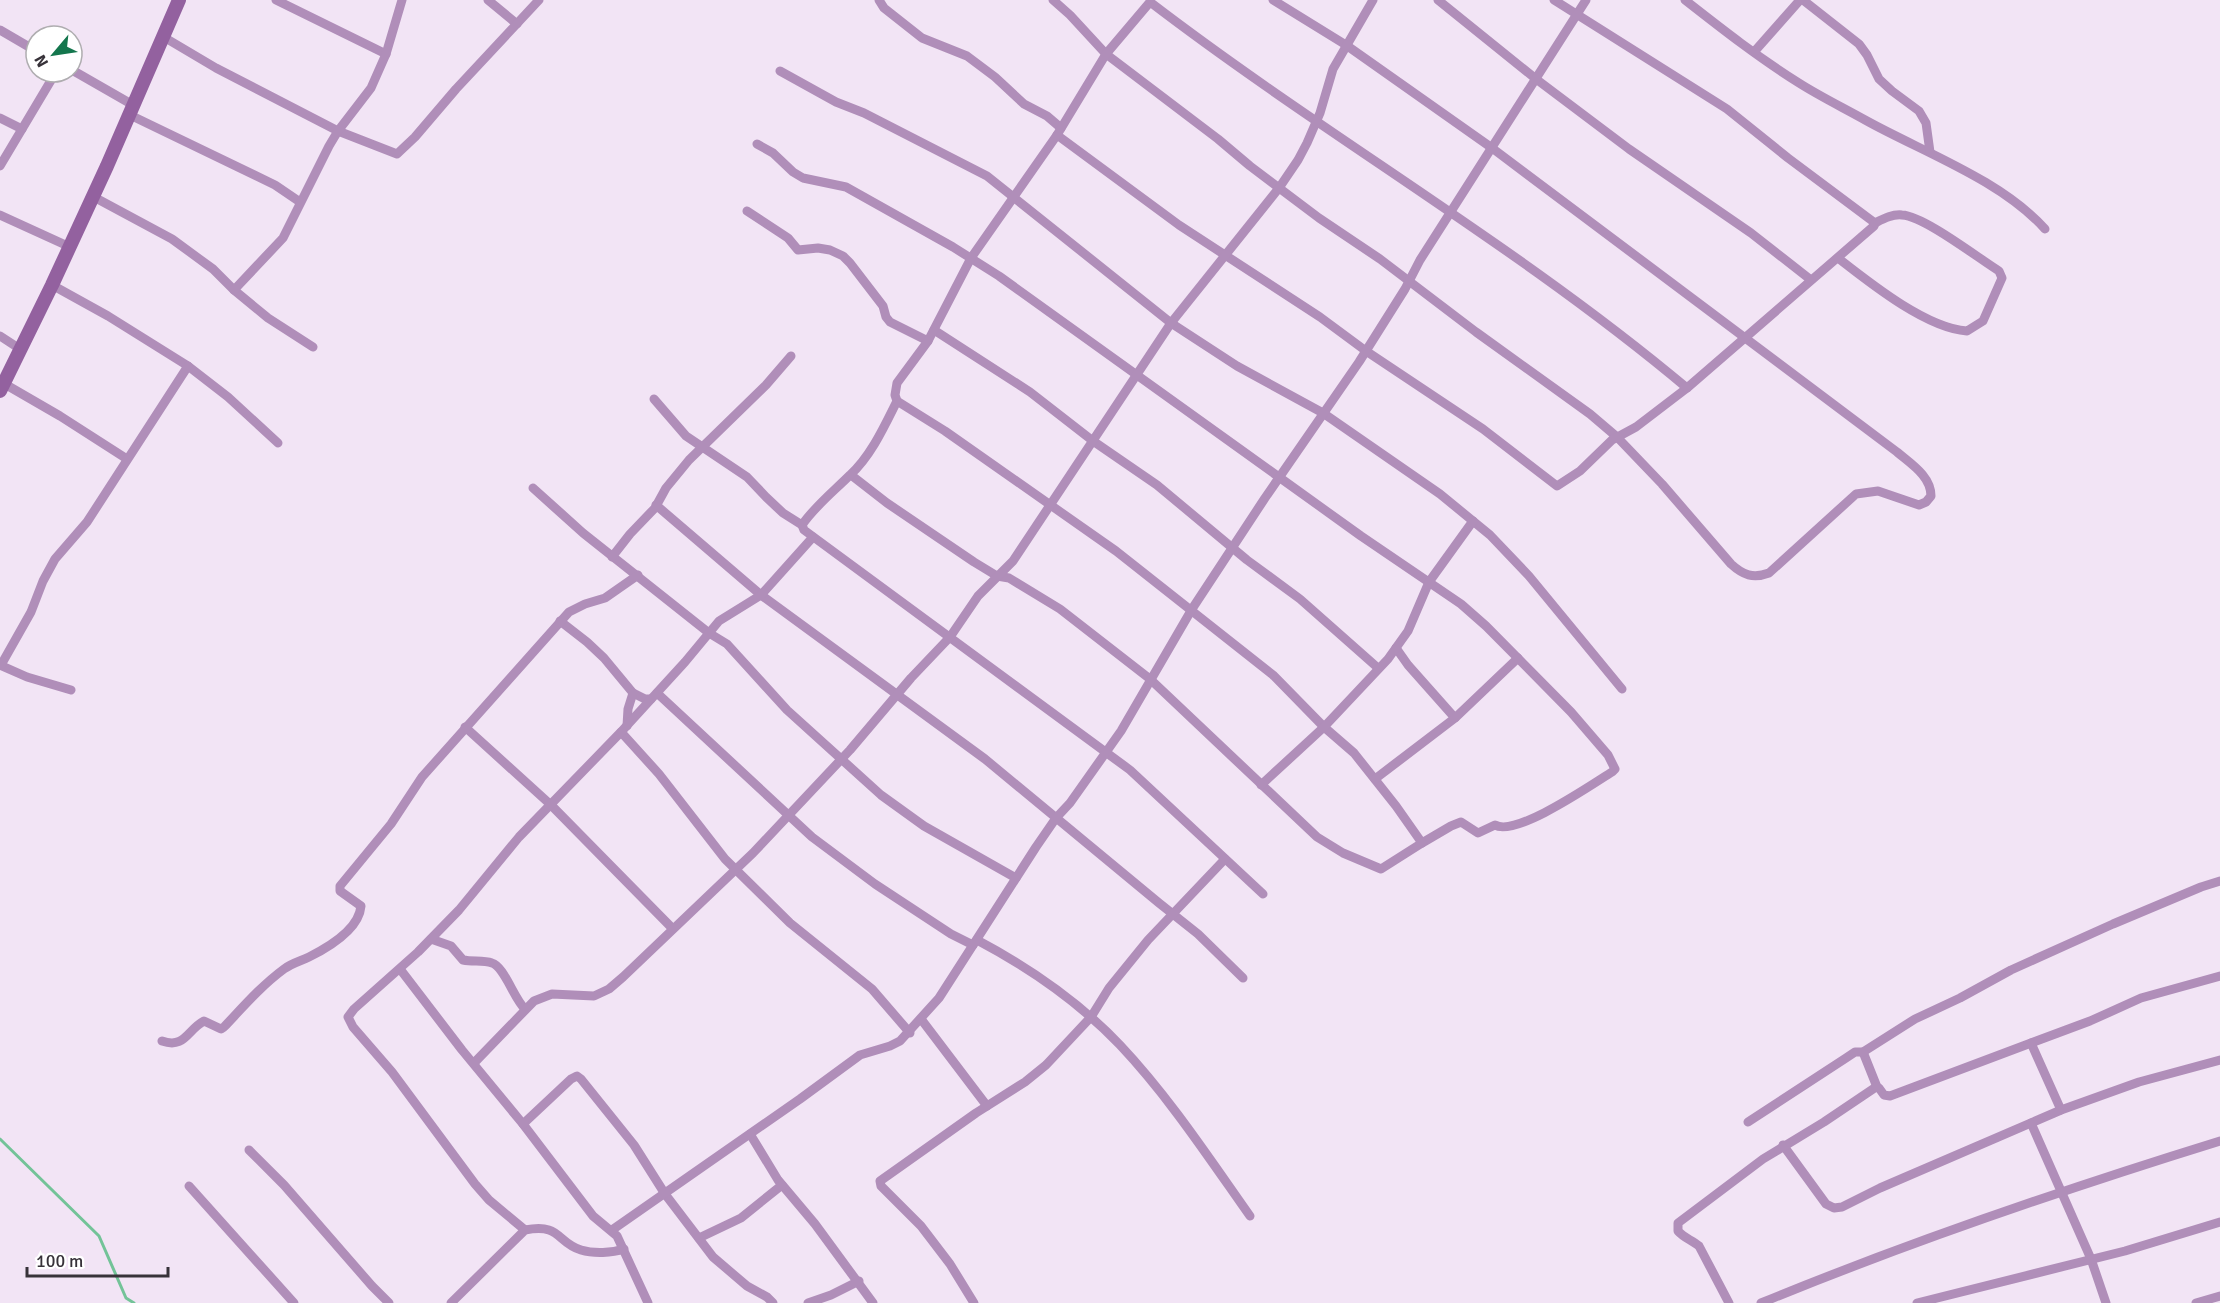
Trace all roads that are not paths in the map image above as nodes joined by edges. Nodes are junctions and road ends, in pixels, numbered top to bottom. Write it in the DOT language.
graph roads {
  1 [pos="178,0"];
  2 [pos="276,0"];
  3 [pos="402,0"];
  4 [pos="488,0"];
  5 [pos="539,0"];
  6 [pos="879,0"];
  7 [pos="1053,0"];
  8 [pos="1274,0"];
  9 [pos="1373,0"];
  10 [pos="1438,0"];
  11 [pos="1554,0"];
  12 [pos="1586,0"];
  13 [pos="1685,0"];
  14 [pos="1802,0"];
  15 [pos="1151,1"];
  16 [pos="1577,15"];
  17 [pos="518,24"];
  18 [pos="0,30"];
  19 [pos="162,36"];
  20 [pos="24,44"];
  21 [pos="1346,45"];
  22 [pos="1754,52"];
  23 [pos="386,54"];
  24 [pos="1106,54"];
  25 [pos="780,71"];
  26 [pos="84,78"];
  27 [pos="1536,79"];
  28 [pos="49,84"];
  29 [pos="131,110"];
  30 [pos="0,118"];
  31 [pos="1315,122"];
  32 [pos="22,129"];
  33 [pos="338,131"];
  34 [pos="1059,131"];
  35 [pos="757,144"];
  36 [pos="1491,148"];
  37 [pos="1930,152"];
  38 [pos="0,166"];
  39 [pos="1279,188"];
  40 [pos="92,196"];
  41 [pos="1013,198"];
  42 [pos="300,202"];
  43 [pos="747,211"];
  44 [pos="1451,214"];
  45 [pos="0,215"];
  46 [pos="1875,223"];
  47 [pos="2045,229"];
  48 [pos="70,247"];
  49 [pos="1224,255"];
  50 [pos="971,258"];
  51 [pos="1838,258"];
  52 [pos="1811,280"];
  53 [pos="1409,282"];
  54 [pos="52,285"];
  55 [pos="234,291"];
  56 [pos="1171,323"];
  57 [pos="934,330"];
  58 [pos="0,336"];
  59 [pos="1745,338"];
  60 [pos="928,341"];
  61 [pos="313,347"];
  62 [pos="20,350"];
  63 [pos="1366,351"];
  64 [pos="790,356"];
  65 [pos="188,366"];
  66 [pos="1138,375"];
  67 [pos="2,387"];
  68 [pos="1687,388"];
  69 [pos="654,399"];
  70 [pos="897,401"];
  71 [pos="1323,413"];
  72 [pos="1617,437"];
  73 [pos="1093,441"];
  74 [pos="278,443"];
  75 [pos="702,448"];
  76 [pos="128,459"];
  77 [pos="851,475"];
  78 [pos="1280,477"];
  79 [pos="533,488"];
  80 [pos="656,505"];
  81 [pos="1050,505"];
  82 [pos="1473,521"];
  83 [pos="802,525"];
  84 [pos="813,537"];
  85 [pos="1232,547"];
  86 [pos="612,557"];
  87 [pos="638,575"];
  88 [pos="997,576"];
  89 [pos="1429,582"];
  90 [pos="761,595"];
  91 [pos="1192,609"];
  92 [pos="560,621"];
  93 [pos="709,633"];
  94 [pos="950,637"];
  95 [pos="1396,648"];
  96 [pos="1518,658"];
  97 [pos="0,665"];
  98 [pos="1378,668"];
  99 [pos="1150,678"];
  100 [pos="1622,689"];
  101 [pos="71,690"];
  102 [pos="633,693"];
  103 [pos="898,693"];
  104 [pos="654,696"];
  105 [pos="1455,718"];
  106 [pos="465,727"];
  107 [pos="1324,727"];
  108 [pos="624,729"];
  109 [pos="1105,751"];
  110 [pos="841,760"];
  111 [pos="1375,779"];
  112 [pos="1261,785"];
  113 [pos="551,805"];
  114 [pos="788,816"];
  115 [pos="1056,818"];
  116 [pos="1422,843"];
  117 [pos="1225,859"];
  118 [pos="736,869"];
  119 [pos="1016,878"];
  120 [pos="2220,881"];
  121 [pos="1263,894"];
  122 [pos="1172,913"];
  123 [pos="672,928"];
  124 [pos="431,939"];
  125 [pos="975,943"];
  126 [pos="400,969"];
  127 [pos="2220,976"];
  128 [pos="1243,978"];
  129 [pos="525,1009"];
  130 [pos="1091,1017"];
  131 [pos="921,1019"];
  132 [pos="910,1033"];
  133 [pos="162,1041"];
  134 [pos="2031,1043"];
  135 [pos="1863,1052"];
  136 [pos="2220,1059"];
  137 [pos="474,1063"];
  138 [pos="1877,1087"];
  139 [pos="987,1106"];
  140 [pos="2061,1110"];
  141 [pos="1748,1122"];
  142 [pos="2031,1123"];
  143 [pos="523,1124"];
  144 [pos="750,1134"];
  145 [pos="2220,1141"];
  146 [pos="1783,1146"];
  147 [pos="249,1150"];
  148 [pos="782,1185"];
  149 [pos="189,1186"];
  150 [pos="2062,1190"];
  151 [pos="665,1194"];
  152 [pos="1250,1216"];
  153 [pos="2220,1222"];
  154 [pos="525,1230"];
  155 [pos="612,1230"];
  156 [pos="699,1238"];
  157 [pos="624,1249"];
  158 [pos="2091,1259"];
  159 [pos="859,1281"];
  160 [pos="2220,1296"];
  161 [pos="294,1303"];
  162 [pos="389,1303"];
  163 [pos="451,1303"];
  164 [pos="648,1303"];
  165 [pos="773,1303"];
  166 [pos="808,1303"];
  167 [pos="873,1303"];
  168 [pos="974,1303"];
  169 [pos="1730,1303"];
  170 [pos="1761,1303"];
  171 [pos="1917,1303"];
  172 [pos="2106,1303"];
  173 [pos="2196,1303"];
  1 -- 19 [label="street"];
  2 -- 23 [label="street"];
  3 -- 23 [label="street"];
  4 -- 17 [label="street"];
  5 -- 17 [label="street"];
  6 -- 34 [label="street"];
  7 -- 24 [label="street"];
  8 -- 21 [label="street"];
  9 -- 21 [label="street"];
  10 -- 27 [label="street"];
  11 -- 16 [label="street"];
  12 -- 16 [label="street"];
  13 -- 22 [label="street"];
  14 -- 22 [label="street"];
  14 -- 37 [label="street"];
  15 -- 24 [label="street"];
  15 -- 31 [label="street"];
  16 -- 27 [label="street"];
  16 -- 46 [label="street"];
  17 -- 33 [label="street"];
  18 -- 20 [label="street"];
  19 -- 29 [label="street"];
  19 -- 33 [label="street"];
  21 -- 31 [label="street"];
  21 -- 36 [label="street"];
  22 -- 37 [label="street"];
  23 -- 33 [label="street"];
  24 -- 34 [label="street"];
  24 -- 39 [label="street"];
  25 -- 41 [label="street"];
  26 -- 29 [label="street"];
  27 -- 36 [label="street"];
  27 -- 52 [label="street"];
  28 -- 32 [label="street"];
  29 -- 40 [label="street"];
  29 -- 42 [label="street"];
  30 -- 32 [label="street"];
  31 -- 39 [label="street"];
  31 -- 44 [label="street"];
  32 -- 38 [label="street"];
  33 -- 42 [label="street"];
  34 -- 41 [label="street"];
  34 -- 49 [label="street"];
  35 -- 50 [label="street"];
  36 -- 44 [label="street"];
  36 -- 59 [label="street"];
  37 -- 47 [label="street"];
  39 -- 49 [label="street"];
  39 -- 53 [label="street"];
  40 -- 48 [label="street"];
  40 -- 55 [label="street"];
  41 -- 50 [label="street"];
  41 -- 56 [label="street"];
  42 -- 55 [label="street"];
  43 -- 60 [label="street"];
  44 -- 53 [label="street"];
  44 -- 68 [label="street"];
  45 -- 48 [label="street"];
  46 -- 51 [label="street"];
  46 -- 51 [label="street"];
  48 -- 54 [label="street"];
  49 -- 56 [label="street"];
  49 -- 63 [label="street"];
  50 -- 57 [label="street"];
  50 -- 66 [label="street"];
  51 -- 52 [label="street"];
  52 -- 59 [label="street"];
  53 -- 63 [label="street"];
  53 -- 72 [label="street"];
  54 -- 62 [label="street"];
  54 -- 65 [label="street"];
  55 -- 61 [label="street"];
  56 -- 66 [label="street"];
  56 -- 71 [label="street"];
  57 -- 60 [label="street"];
  57 -- 73 [label="street"];
  58 -- 62 [label="street"];
  59 -- 68 [label="street"];
  59 -- 72 [label="street"];
  60 -- 70 [label="street"];
  62 -- 67 [label="street"];
  63 -- 71 [label="street"];
  63 -- 72 [label="street"];
  64 -- 75 [label="street"];
  65 -- 74 [label="street"];
  65 -- 76 [label="street"];
  66 -- 73 [label="street"];
  66 -- 78 [label="street"];
  67 -- 76 [label="street"];
  68 -- 72 [label="street"];
  69 -- 75 [label="street"];
  70 -- 77 [label="street"];
  70 -- 81 [label="street"];
  71 -- 78 [label="street"];
  71 -- 82 [label="street"];
  73 -- 81 [label="street"];
  73 -- 85 [label="street"];
  75 -- 80 [label="street"];
  75 -- 83 [label="street"];
  76 -- 97 [label="street"];
  77 -- 83 [label="street"];
  77 -- 88 [label="street"];
  78 -- 85 [label="street"];
  78 -- 89 [label="street"];
  79 -- 86 [label="street"];
  80 -- 86 [label="street"];
  80 -- 90 [label="street"];
  81 -- 88 [label="street"];
  81 -- 91 [label="street"];
  82 -- 89 [label="street"];
  82 -- 100 [label="street"];
  83 -- 84 [label="street"];
  84 -- 90 [label="street"];
  84 -- 94 [label="street"];
  85 -- 91 [label="street"];
  85 -- 98 [label="street"];
  86 -- 87 [label="street"];
  87 -- 92 [label="street"];
  87 -- 93 [label="street"];
  88 -- 94 [label="street"];
  88 -- 99 [label="street"];
  89 -- 95 [label="street"];
  89 -- 96 [label="street"];
  90 -- 93 [label="street"];
  90 -- 103 [label="street"];
  91 -- 99 [label="street"];
  91 -- 107 [label="street"];
  92 -- 102 [label="street"];
  92 -- 106 [label="street"];
  93 -- 104 [label="street"];
  93 -- 110 [label="street"];
  94 -- 103 [label="street"];
  94 -- 109 [label="street"];
  95 -- 98 [label="street"];
  95 -- 105 [label="street"];
  96 -- 105 [label="street"];
  96 -- 116 [label="street"];
  97 -- 101 [label="street"];
  98 -- 107 [label="street"];
  99 -- 109 [label="street"];
  99 -- 112 [label="street"];
  102 -- 104 [label="street"];
  102 -- 108 [label="street"];
  103 -- 110 [label="street"];
  103 -- 115 [label="street"];
  104 -- 108 [label="street"];
  104 -- 114 [label="street"];
  105 -- 111 [label="street"];
  106 -- 113 [label="street"];
  106 -- 133 [label="street"];
  107 -- 111 [label="street"];
  107 -- 112 [label="street"];
  108 -- 113 [label="street"];
  108 -- 118 [label="street"];
  109 -- 115 [label="street"];
  109 -- 117 [label="street"];
  110 -- 114 [label="street"];
  110 -- 119 [label="street"];
  111 -- 116 [label="street"];
  112 -- 116 [label="street"];
  113 -- 123 [label="street"];
  113 -- 124 [label="street"];
  114 -- 118 [label="street"];
  114 -- 125 [label="street"];
  115 -- 119 [label="street"];
  115 -- 122 [label="street"];
  117 -- 121 [label="street"];
  117 -- 122 [label="street"];
  118 -- 123 [label="street"];
  118 -- 132 [label="street"];
  119 -- 125 [label="street"];
  120 -- 135 [label="street"];
  122 -- 128 [label="street"];
  122 -- 130 [label="street"];
  123 -- 129 [label="street"];
  124 -- 126 [label="street"];
  124 -- 129 [label="street"];
  125 -- 130 [label="street"];
  125 -- 131 [label="street"];
  126 -- 137 [label="street"];
  126 -- 154 [label="street"];
  127 -- 134 [label="street"];
  129 -- 137 [label="street"];
  130 -- 139 [label="street"];
  130 -- 152 [label="street"];
  131 -- 132 [label="street"];
  131 -- 139 [label="street"];
  132 -- 144 [label="street"];
  134 -- 138 [label="street"];
  134 -- 140 [label="street"];
  135 -- 138 [label="street"];
  135 -- 141 [label="street"];
  136 -- 140 [label="street"];
  137 -- 143 [label="street"];
  138 -- 146 [label="street"];
  139 -- 168 [label="street"];
  140 -- 142 [label="street"];
  142 -- 146 [label="street"];
  142 -- 150 [label="street"];
  143 -- 151 [label="street"];
  143 -- 155 [label="street"];
  144 -- 148 [label="street"];
  144 -- 151 [label="street"];
  145 -- 150 [label="street"];
  146 -- 169 [label="street"];
  147 -- 162 [label="street"];
  148 -- 156 [label="street"];
  148 -- 159 [label="street"];
  149 -- 161 [label="street"];
  150 -- 158 [label="street"];
  150 -- 170 [label="street"];
  151 -- 155 [label="street"];
  151 -- 156 [label="street"];
  153 -- 158 [label="street"];
  154 -- 157 [label="street"];
  154 -- 163 [label="street"];
  155 -- 157 [label="street"];
  156 -- 165 [label="street"];
  157 -- 164 [label="street"];
  158 -- 171 [label="street"];
  158 -- 172 [label="street"];
  159 -- 166 [label="street"];
  159 -- 167 [label="street"];
  160 -- 173 [label="street"];
}
